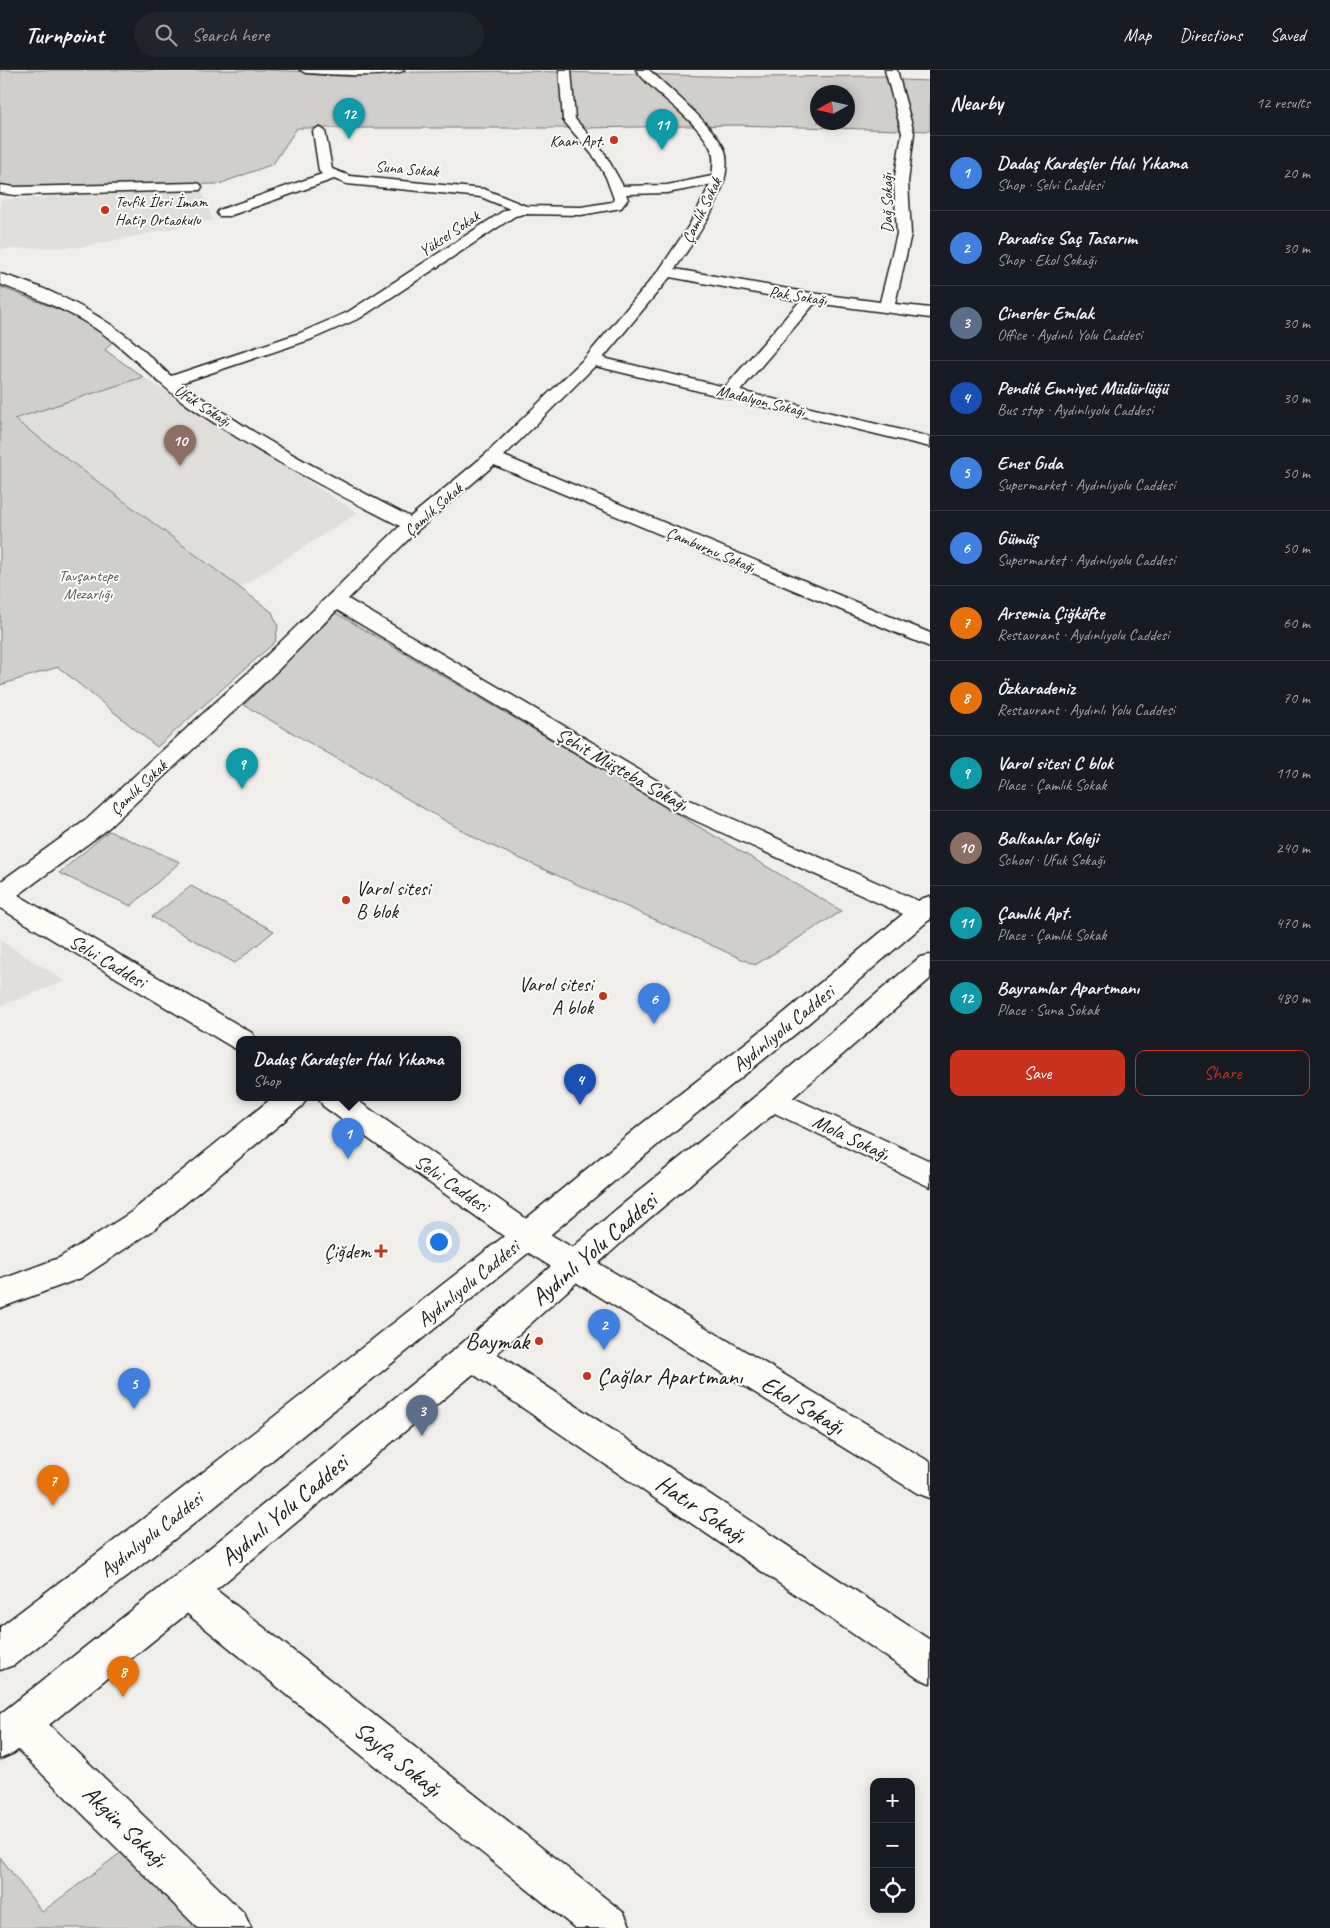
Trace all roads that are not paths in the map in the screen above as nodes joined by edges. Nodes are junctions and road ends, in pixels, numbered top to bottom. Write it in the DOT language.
graph roads {
  1 [pos="306,70"];
  2 [pos="398,70"];
  3 [pos="565,70"];
  4 [pos="642,70"];
  5 [pos="891,70"];
  6 [pos="319,131"];
  7 [pos="332,175"];
  8 [pos="718,178"];
  9 [pos="195,187"];
  10 [pos="0,189"];
  11 [pos="619,190"];
  12 [pos="524,210"];
  13 [pos="224,213"];
  14 [pos="666,272"];
  15 [pos="0,279"];
  16 [pos="812,298"];
  17 [pos="887,306"];
  18 [pos="930,313"];
  19 [pos="592,360"];
  20 [pos="168,382"];
  21 [pos="730,392"];
  22 [pos="930,442"];
  23 [pos="492,458"];
  24 [pos="412,525"];
  25 [pos="335,600"];
  26 [pos="930,641"];
  27 [pos="0,896"];
  28 [pos="926,909"];
  29 [pos="930,964"];
  30 [pos="236,1036"];
  31 [pos="772,1099"];
  32 [pos="288,1101"];
  33 [pos="337,1101"];
  34 [pos="930,1175"];
  35 [pos="527,1236"];
  36 [pos="574,1266"];
  37 [pos="0,1294"];
  38 [pos="472,1355"];
  39 [pos="930,1481"];
  40 [pos="187,1590"];
  41 [pos="0,1651"];
  42 [pos="930,1663"];
  43 [pos="10,1731"];
  44 [pos="230,1928"];
  45 [pos="609,1928"];
  1 -- 2 [label="street"];
  3 -- 11 [label="street"];
  4 -- 8 [label="street, Çamlık Sokak"];
  5 -- 17 [label="street, Dağ Sokağı"];
  6 -- 7 [label="street"];
  7 -- 12 [label="street, Suna Sokak"];
  7 -- 13 [label="street"];
  8 -- 11 [label="street"];
  8 -- 14 [label="street, Çamlık Sokak"];
  9 -- 10 [label="street"];
  11 -- 12 [label="street, Yüksel Sokak"];
  12 -- 20 [label="street, Yüksel Sokak"];
  14 -- 16 [label="street, Pak Sokağı"];
  14 -- 19 [label="street, Çamlık Sokak"];
  15 -- 20 [label="street, Ufuk Sokağı"];
  16 -- 17 [label="street, Pak Sokağı"];
  16 -- 21 [label="street"];
  17 -- 18 [label="street, Pak Sokağı"];
  19 -- 21 [label="street, Madalyon Sokağı"];
  19 -- 23 [label="street, Çamlık Sokak"];
  20 -- 24 [label="street, Ufuk Sokağı"];
  21 -- 22 [label="street, Madalyon Sokağı"];
  23 -- 24 [label="street, Çamlık Sokak"];
  23 -- 26 [label="street, Çamburnu Sokağı"];
  24 -- 25 [label="street, Çamlık Sokak"];
  25 -- 27 [label="street, Çamlık Sokak"];
  25 -- 28 [label="street, Şehit Müşteba Sokağı"];
  27 -- 30 [label="street, Selvi Caddesi"];
  28 -- 35 [label="street, Aydınlıyolu Caddesi"];
  29 -- 31 [label="street, Aydınlı Yolu Caddesi"];
  31 -- 34 [label="street, Mola Sokağı"];
  31 -- 36 [label="street, Aydınlı Yolu Caddesi"];
  32 -- 37 [label="street"];
  33 -- 35 [label="street, Selvi Caddesi"];
  35 -- 36 [label="street, Selvi Caddesi"];
  35 -- 41 [label="street, Aydınlıyolu Caddesi"];
  36 -- 38 [label="street, Aydınlı Yolu Caddesi"];
  36 -- 39 [label="street, Ekol Sokağı"];
  38 -- 40 [label="street, Aydınlı Yolu Caddesi"];
  38 -- 42 [label="street, Hatır Sokağı"];
  40 -- 43 [label="street, Aydınlı Yolu Caddesi"];
  40 -- 45 [label="street, Sayfa Sokağı"];
  43 -- 44 [label="street, Akgün Sokağı"];
}
